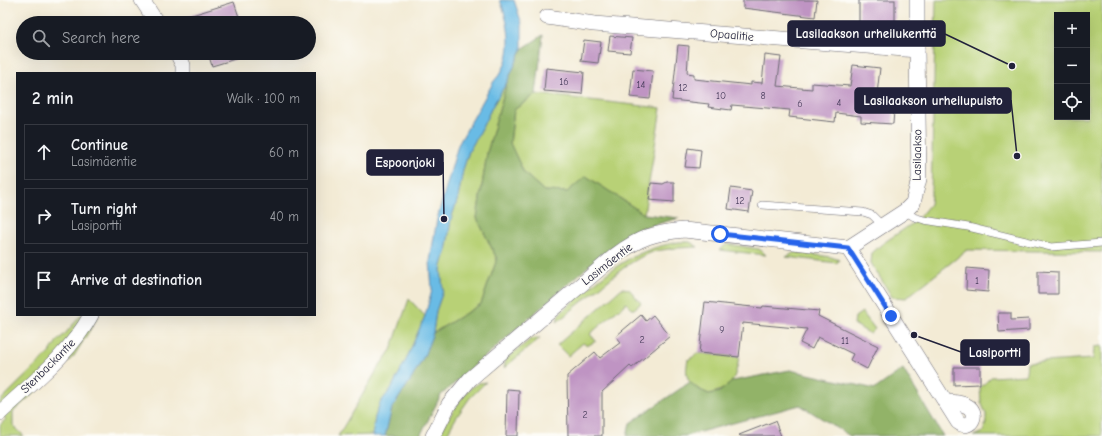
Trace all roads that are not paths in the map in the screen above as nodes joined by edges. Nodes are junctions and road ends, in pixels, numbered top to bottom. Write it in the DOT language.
graph roads {
  1 [pos="142,0"];
  2 [pos="917,0"];
  3 [pos="152,16"];
  4 [pos="547,18"];
  5 [pos="917,50"];
  6 [pos="180,60"];
  7 [pos="183,72"];
  8 [pos="762,205"];
  9 [pos="905,211"];
  10 [pos="883,226"];
  11 [pos="1102,243"];
  12 [pos="848,248"];
  13 [pos="90,316"];
  14 [pos="0,413"];
  15 [pos="966,430"];
  16 [pos="433,436"];
  1 -- 3 [label="street"];
  2 -- 5 [label="street, Lasilaakso"];
  4 -- 5 [label="street, Opaalitie"];
  5 -- 9 [label="street, Lasilaakso"];
  6 -- 7 [label="street"];
  8 -- 10 [label="lane"];
  9 -- 10 [label="street"];
  9 -- 11 [label="lane"];
  10 -- 12 [label="street"];
  12 -- 15 [label="street"];
  12 -- 16 [label="street, Lasimäentie"];
  13 -- 14 [label="street, Stenbackantie"];
}
